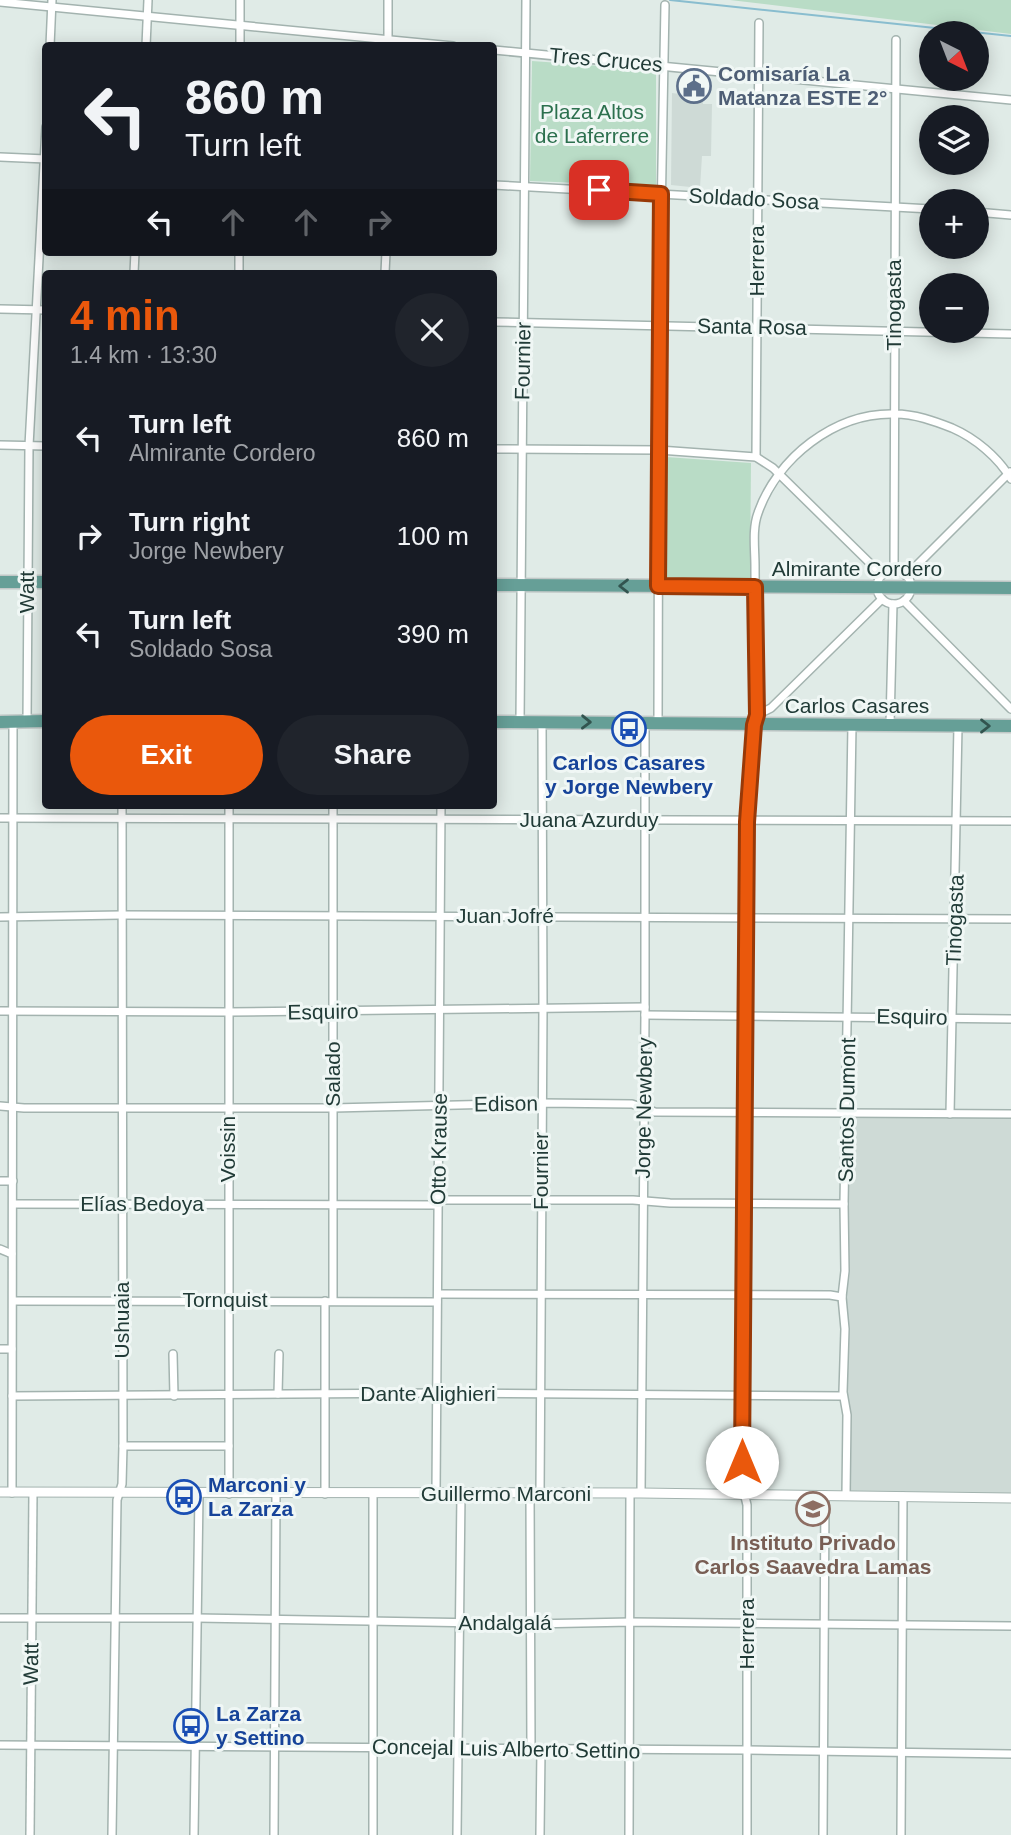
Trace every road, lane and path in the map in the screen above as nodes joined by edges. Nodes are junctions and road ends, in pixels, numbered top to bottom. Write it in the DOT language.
graph roads {
  1 [pos="148,0"];
  2 [pos="240,0"];
  3 [pos="388,0"];
  4 [pos="526,0"];
  5 [pos="0,2"];
  6 [pos="52,3"];
  7 [pos="665,5"];
  8 [pos="148,16"];
  9 [pos="759,23"];
  10 [pos="240,24"];
  11 [pos="897,40"];
  12 [pos="50,42"];
  13 [pos="146,42"];
  14 [pos="240,42"];
  15 [pos="388,42"];
  16 [pos="497,50"];
  17 [pos="525,53"];
  18 [pos="662,66"];
  19 [pos="760,77"];
  20 [pos="895,89"];
  21 [pos="1011,100"];
  22 [pos="0,157"];
  23 [pos="42,159"];
  24 [pos="497,185"];
  25 [pos="524,187"];
  26 [pos="661,194"];
  27 [pos="757,198"];
  28 [pos="894,207"];
  29 [pos="919,208"];
  30 [pos="42,209"];
  31 [pos="989,213"];
  32 [pos="1011,215"];
  33 [pos="0,309"];
  34 [pos="36,310"];
  35 [pos="42,310"];
  36 [pos="497,322"];
  37 [pos="524,323"];
  38 [pos="659,325"];
  39 [pos="756,326"];
  40 [pos="894,330"];
  41 [pos="1011,334"];
  42 [pos="894,414"];
  43 [pos="0,445"];
  44 [pos="29,446"];
  45 [pos="42,446"];
  46 [pos="497,449"];
  47 [pos="521,449"];
  48 [pos="659,450"];
  49 [pos="756,457"];
  50 [pos="778,473"];
  51 [pos="1010,475"];
  52 [pos="894,570"];
  53 [pos="882,575"];
  54 [pos="0,582"];
  55 [pos="27,582"];
  56 [pos="42,582"];
  57 [pos="908,582"];
  58 [pos="497,585"];
  59 [pos="521,585"];
  60 [pos="658,586"];
  61 [pos="755,587"];
  62 [pos="1011,588"];
  63 [pos="879,594"];
  64 [pos="904,600"];
  65 [pos="893,604"];
  66 [pos="1011,709"];
  67 [pos="756,720"];
  68 [pos="42,721"];
  69 [pos="13,722"];
  70 [pos="497,722"];
  71 [pos="520,722"];
  72 [pos="542,722"];
  73 [pos="651,723"];
  74 [pos="890,724"];
  75 [pos="852,725"];
  76 [pos="958,726"];
  77 [pos="1011,726"];
  78 [pos="122,809"];
  79 [pos="229,809"];
  80 [pos="333,809"];
  81 [pos="441,809"];
  82 [pos="0,818"];
  83 [pos="12,818"];
  84 [pos="122,819"];
  85 [pos="333,819"];
  86 [pos="442,819"];
  87 [pos="229,820"];
  88 [pos="542,820"];
  89 [pos="645,821"];
  90 [pos="851,821"];
  91 [pos="958,821"];
  92 [pos="1011,821"];
  93 [pos="747,822"];
  94 [pos="121,915"];
  95 [pos="228,915"];
  96 [pos="334,916"];
  97 [pos="440,916"];
  98 [pos="0,917"];
  99 [pos="12,917"];
  100 [pos="543,917"];
  101 [pos="645,917"];
  102 [pos="746,918"];
  103 [pos="849,919"];
  104 [pos="954,919"];
  105 [pos="1011,919"];
  106 [pos="543,1008"];
  107 [pos="440,1010"];
  108 [pos="0,1011"];
  109 [pos="12,1011"];
  110 [pos="121,1011"];
  111 [pos="645,1011"];
  112 [pos="333,1012"];
  113 [pos="228,1013"];
  114 [pos="745,1016"];
  115 [pos="849,1016"];
  116 [pos="952,1018"];
  117 [pos="1011,1019"];
  118 [pos="542,1103"];
  119 [pos="0,1106"];
  120 [pos="440,1106"];
  121 [pos="13,1107"];
  122 [pos="228,1108"];
  123 [pos="333,1108"];
  124 [pos="122,1109"];
  125 [pos="643,1109"];
  126 [pos="745,1113"];
  127 [pos="847,1114"];
  128 [pos="950,1114"];
  129 [pos="1011,1114"];
  130 [pos="0,1181"];
  131 [pos="13,1181"];
  132 [pos="542,1199"];
  133 [pos="642,1201"];
  134 [pos="438,1203"];
  135 [pos="13,1204"];
  136 [pos="227,1204"];
  137 [pos="745,1204"];
  138 [pos="121,1205"];
  139 [pos="332,1205"];
  140 [pos="844,1205"];
  141 [pos="0,1249"];
  142 [pos="12,1254"];
  143 [pos="642,1293"];
  144 [pos="540,1294"];
  145 [pos="743,1295"];
  146 [pos="842,1297"];
  147 [pos="437,1298"];
  148 [pos="122,1300"];
  149 [pos="228,1300"];
  150 [pos="13,1301"];
  151 [pos="329,1301"];
  152 [pos="0,1349"];
  153 [pos="12,1349"];
  154 [pos="173,1354"];
  155 [pos="279,1354"];
  156 [pos="437,1393"];
  157 [pos="229,1394"];
  158 [pos="278,1394"];
  159 [pos="326,1394"];
  160 [pos="539,1394"];
  161 [pos="641,1394"];
  162 [pos="122,1395"];
  163 [pos="742,1395"];
  164 [pos="12,1396"];
  165 [pos="174,1396"];
  166 [pos="843,1396"];
  167 [pos="123,1446"];
  168 [pos="229,1446"];
  169 [pos="0,1492"];
  170 [pos="12,1493"];
  171 [pos="33,1493"];
  172 [pos="119,1493"];
  173 [pos="436,1493"];
  174 [pos="461,1493"];
  175 [pos="629,1493"];
  176 [pos="641,1493"];
  177 [pos="199,1494"];
  178 [pos="229,1494"];
  179 [pos="276,1494"];
  180 [pos="325,1494"];
  181 [pos="373,1494"];
  182 [pos="535,1494"];
  183 [pos="744,1495"];
  184 [pos="825,1495"];
  185 [pos="846,1495"];
  186 [pos="903,1496"];
  187 [pos="1011,1499"];
  188 [pos="0,1618"];
  189 [pos="32,1618"];
  190 [pos="197,1618"];
  191 [pos="114,1619"];
  192 [pos="274,1619"];
  193 [pos="373,1621"];
  194 [pos="631,1622"];
  195 [pos="460,1623"];
  196 [pos="746,1623"];
  197 [pos="824,1623"];
  198 [pos="901,1624"];
  199 [pos="531,1625"];
  200 [pos="1011,1626"];
  201 [pos="0,1745"];
  202 [pos="30,1745"];
  203 [pos="113,1745"];
  204 [pos="196,1746"];
  205 [pos="274,1746"];
  206 [pos="373,1748"];
  207 [pos="531,1748"];
  208 [pos="458,1749"];
  209 [pos="541,1749"];
  210 [pos="629,1750"];
  211 [pos="747,1750"];
  212 [pos="824,1752"];
  213 [pos="902,1754"];
  214 [pos="1011,1754"];
  215 [pos="30,1835"];
  216 [pos="112,1835"];
  217 [pos="194,1835"];
  218 [pos="274,1835"];
  219 [pos="373,1835"];
  220 [pos="457,1835"];
  221 [pos="540,1835"];
  222 [pos="629,1835"];
  223 [pos="747,1835"];
  224 [pos="823,1835"];
  225 [pos="901,1835"];
  1 -- 8 [label="street"];
  2 -- 10 [label="street"];
  3 -- 15 [label="street"];
  4 -- 17 [label="street, Fournier"];
  5 -- 6 [label="street"];
  6 -- 8 [label="street"];
  6 -- 12 [label="street"];
  7 -- 18 [label="street, Jorge Newbery"];
  8 -- 10 [label="street"];
  8 -- 13 [label="street"];
  9 -- 19 [label="street, Herrera"];
  10 -- 14 [label="street"];
  10 -- 15 [label="street"];
  11 -- 20 [label="street, Tinogasta"];
  16 -- 17 [label="street, Tres Cruces"];
  17 -- 18 [label="street, Tres Cruces"];
  17 -- 25 [label="street, Fournier"];
  18 -- 19 [label="street, Tres Cruces"];
  18 -- 26 [label="street, Jorge Newbery"];
  19 -- 20 [label="street, Tres Cruces"];
  19 -- 27 [label="street, Herrera"];
  20 -- 21 [label="street, Tres Cruces"];
  20 -- 28 [label="street, Tinogasta"];
  22 -- 23 [label="street"];
  24 -- 25 [label="street, Soldado Sosa"];
  25 -- 26 [label="street, Soldado Sosa"];
  25 -- 37 [label="street, Fournier"];
  26 -- 27 [label="street, Soldado Sosa"];
  26 -- 38 [label="street, Jorge Newbery"];
  27 -- 28 [label="street, Soldado Sosa"];
  27 -- 39 [label="street, Herrera"];
  28 -- 29 [label="street, Soldado Sosa"];
  28 -- 40 [label="street, Tinogasta"];
  30 -- 34 [label="street, Watt"];
  31 -- 32 [label="street"];
  33 -- 34 [label="street"];
  34 -- 35 [label="street"];
  34 -- 44 [label="street, Watt"];
  36 -- 37 [label="street, Santa Rosa"];
  37 -- 38 [label="street, Santa Rosa"];
  37 -- 47 [label="street, Fournier"];
  38 -- 39 [label="street, Santa Rosa"];
  38 -- 48 [label="street, Jorge Newbery"];
  39 -- 40 [label="street, Santa Rosa"];
  39 -- 49 [label="street, Herrera"];
  40 -- 41 [label="street, Santa Rosa"];
  40 -- 42 [label="street, Tinogasta"];
  42 -- 50 [label="street"];
  42 -- 51 [label="street"];
  42 -- 52 [label="street, Tinogasta"];
  43 -- 44 [label="street"];
  44 -- 45 [label="street"];
  44 -- 55 [label="street, Watt"];
  46 -- 47 [label="street"];
  47 -- 48 [label="street"];
  47 -- 59 [label="street, Fournier"];
  48 -- 49 [label="street"];
  48 -- 60 [label="street, Jorge Newbery"];
  49 -- 50 [label="street"];
  50 -- 53 [label="street"];
  50 -- 61 [label="street, Herrera"];
  51 -- 57 [label="street"];
  52 -- 53 [label="street"];
  52 -- 57 [label="street"];
  53 -- 63 [label="street"];
  54 -- 55 [label="main road"];
  55 -- 56 [label="main road"];
  55 -- 69 [label="street, Watt"];
  57 -- 62 [label="main road, Almirante Cordero"];
  57 -- 63 [label="main road, Almirante Cordero"];
  57 -- 64 [label="street"];
  58 -- 59 [label="main road, Almirante Cordero"];
  60 -- 59 [label="main road, Almirante Cordero, one-way"];
  59 -- 71 [label="street, Fournier"];
  60 -- 61 [label="main road, Almirante Cordero"];
  60 -- 73 [label="street, Jorge Newbery"];
  61 -- 63 [label="main road, Almirante Cordero"];
  61 -- 67 [label="street, Herrera"];
  63 -- 65 [label="street"];
  63 -- 67 [label="street"];
  64 -- 65 [label="street"];
  64 -- 66 [label="street"];
  65 -- 74 [label="street"];
  67 -- 73 [label="main road, Carlos Casares"];
  67 -- 75 [label="main road, Carlos Casares"];
  67 -- 93 [label="street, Herrera"];
  68 -- 69 [label="main road"];
  69 -- 83 [label="street, Watt"];
  70 -- 71 [label="main road, Carlos Casares"];
  71 -- 72 [label="main road, Carlos Casares"];
  72 -- 73 [label="main road, Carlos Casares, one-way"];
  72 -- 88 [label="street, Fournier"];
  73 -- 89 [label="street, Jorge Newbery"];
  74 -- 75 [label="main road, Carlos Casares"];
  74 -- 76 [label="main road, Carlos Casares"];
  75 -- 90 [label="street, Santos Dumont"];
  76 -- 77 [label="main road, Carlos Casares, one-way"];
  76 -- 91 [label="street, Tinogasta"];
  78 -- 84 [label="street, Ushuaia"];
  79 -- 87 [label="street, Voissin"];
  80 -- 85 [label="street, Salado"];
  81 -- 86 [label="street, Otto Krause"];
  82 -- 83 [label="street, Juana Azurduy"];
  83 -- 84 [label="street, Juana Azurduy"];
  83 -- 99 [label="street, Watt"];
  84 -- 87 [label="street, Juana Azurduy"];
  84 -- 94 [label="street, Ushuaia"];
  85 -- 86 [label="street, Juana Azurduy"];
  85 -- 87 [label="street, Juana Azurduy"];
  85 -- 96 [label="street, Salado"];
  86 -- 88 [label="street, Juana Azurduy"];
  86 -- 97 [label="street, Otto Krause"];
  87 -- 95 [label="street, Voissin"];
  88 -- 89 [label="street, Juana Azurduy"];
  88 -- 100 [label="street, Fournier"];
  89 -- 93 [label="street, Juana Azurduy"];
  89 -- 101 [label="street, Jorge Newbery"];
  90 -- 91 [label="street, Juana Azurduy"];
  90 -- 93 [label="street, Juana Azurduy"];
  90 -- 103 [label="street, Santos Dumont"];
  91 -- 92 [label="street, Juana Azurduy"];
  91 -- 104 [label="street, Tinogasta"];
  93 -- 102 [label="street, Herrera"];
  94 -- 95 [label="street, Juan Jofré"];
  94 -- 99 [label="street, Juan Jofré"];
  94 -- 110 [label="street, Ushuaia"];
  95 -- 96 [label="street, Juan Jofré"];
  95 -- 113 [label="street, Voissin"];
  96 -- 97 [label="street, Juan Jofré"];
  96 -- 112 [label="street, Salado"];
  97 -- 100 [label="street, Juan Jofré"];
  97 -- 107 [label="street, Otto Krause"];
  98 -- 99 [label="street, Juan Jofré"];
  99 -- 109 [label="street, Watt"];
  100 -- 101 [label="street, Juan Jofré"];
  100 -- 106 [label="street, Fournier"];
  101 -- 102 [label="street, Juan Jofré"];
  101 -- 111 [label="street, Jorge Newbery"];
  102 -- 103 [label="street, Juan Jofré"];
  102 -- 114 [label="street, Herrera"];
  103 -- 104 [label="street, Juan Jofré"];
  103 -- 115 [label="street, Santos Dumont"];
  104 -- 105 [label="street, Juan Jofré"];
  104 -- 116 [label="street, Tinogasta"];
  106 -- 107 [label="street, Esquiro"];
  106 -- 111 [label="street, Esquiro"];
  106 -- 118 [label="street, Fournier"];
  107 -- 112 [label="street, Esquiro"];
  107 -- 120 [label="street, Otto Krause"];
  108 -- 109 [label="street, Esquiro"];
  109 -- 110 [label="street, Esquiro"];
  109 -- 121 [label="street, Watt"];
  110 -- 113 [label="street, Esquiro"];
  110 -- 124 [label="street, Ushuaia"];
  111 -- 114 [label="street, Esquiro"];
  111 -- 125 [label="street, Jorge Newbery"];
  112 -- 113 [label="street, Esquiro"];
  112 -- 123 [label="street, Salado"];
  113 -- 122 [label="street, Voissin"];
  114 -- 115 [label="street, Esquiro"];
  114 -- 126 [label="street, Herrera"];
  115 -- 116 [label="street, Esquiro"];
  115 -- 127 [label="street, Santos Dumont"];
  116 -- 117 [label="street, Esquiro"];
  116 -- 128 [label="street, Tinogasta"];
  118 -- 120 [label="street, Edison"];
  118 -- 125 [label="street, Edison"];
  118 -- 132 [label="street, Fournier"];
  119 -- 121 [label="street, Edison"];
  120 -- 123 [label="street, Edison"];
  120 -- 134 [label="street, Otto Krause"];
  121 -- 124 [label="street, Edison"];
  121 -- 131 [label="street, Watt"];
  122 -- 123 [label="street, Edison"];
  122 -- 124 [label="street, Edison"];
  122 -- 136 [label="street, Voissin"];
  123 -- 139 [label="street, Salado"];
  124 -- 138 [label="street, Ushuaia"];
  125 -- 126 [label="street, Edison"];
  125 -- 133 [label="street, Jorge Newbery"];
  126 -- 127 [label="street, Edison"];
  126 -- 137 [label="street, Herrera"];
  127 -- 128 [label="street, Edison"];
  127 -- 140 [label="street, Santos Dumont"];
  128 -- 129 [label="street, Edison"];
  130 -- 131 [label="street"];
  131 -- 135 [label="street, Watt"];
  132 -- 133 [label="street, Elías Bedoya"];
  132 -- 134 [label="street, Elías Bedoya"];
  132 -- 144 [label="street, Fournier"];
  133 -- 137 [label="street, Elías Bedoya"];
  133 -- 143 [label="street, Jorge Newbery"];
  134 -- 139 [label="street, Elías Bedoya"];
  134 -- 147 [label="street, Otto Krause"];
  135 -- 138 [label="street, Elías Bedoya"];
  135 -- 142 [label="street, Watt"];
  136 -- 138 [label="street, Elías Bedoya"];
  136 -- 139 [label="street, Elías Bedoya"];
  136 -- 149 [label="street, Voissin"];
  137 -- 140 [label="street, Elías Bedoya"];
  137 -- 145 [label="street, Herrera"];
  138 -- 148 [label="street, Ushuaia"];
  139 -- 151 [label="street, Salado"];
  140 -- 146 [label="street, Santos Dumont"];
  141 -- 142 [label="street"];
  142 -- 150 [label="street, Watt"];
  143 -- 144 [label="street, Tornquist"];
  143 -- 145 [label="street, Tornquist"];
  143 -- 161 [label="street, Jorge Newbery"];
  144 -- 147 [label="street, Tornquist"];
  144 -- 160 [label="street, Fournier"];
  145 -- 146 [label="street, Tornquist"];
  145 -- 163 [label="street, Herrera"];
  146 -- 166 [label="street, Santos Dumont"];
  147 -- 151 [label="street, Tornquist"];
  147 -- 156 [label="street, Otto Krause"];
  148 -- 149 [label="street, Tornquist"];
  148 -- 150 [label="street, Tornquist"];
  148 -- 162 [label="street, Ushuaia"];
  149 -- 151 [label="street, Tornquist"];
  149 -- 157 [label="street, Voissin"];
  150 -- 153 [label="street, Watt"];
  151 -- 159 [label="street, Salado"];
  152 -- 153 [label="street"];
  153 -- 164 [label="street, Watt"];
  154 -- 165 [label="street"];
  155 -- 158 [label="street"];
  156 -- 159 [label="street, Dante Alighieri"];
  156 -- 160 [label="street, Dante Alighieri"];
  156 -- 173 [label="street, Otto Krause"];
  157 -- 158 [label="street, Dante Alighieri"];
  157 -- 165 [label="street, Dante Alighieri"];
  157 -- 168 [label="street, Voissin"];
  158 -- 159 [label="street, Dante Alighieri"];
  159 -- 180 [label="street, Salado"];
  160 -- 161 [label="street, Dante Alighieri"];
  160 -- 182 [label="street, Fournier"];
  161 -- 163 [label="street, Dante Alighieri"];
  161 -- 176 [label="street, Jorge Newbery"];
  162 -- 164 [label="street, Dante Alighieri"];
  162 -- 165 [label="street, Dante Alighieri"];
  162 -- 167 [label="street, Ushuaia"];
  163 -- 166 [label="street, Dante Alighieri"];
  163 -- 183 [label="street, Herrera"];
  164 -- 170 [label="street, Watt"];
  166 -- 185 [label="street, Santos Dumont"];
  167 -- 168 [label="street"];
  167 -- 172 [label="street, Ushuaia"];
  168 -- 178 [label="street, Voissin"];
  169 -- 170 [label="street, Guillermo Marconi"];
  170 -- 171 [label="street, Guillermo Marconi"];
  171 -- 172 [label="street, Guillermo Marconi"];
  171 -- 189 [label="street, Watt"];
  172 -- 177 [label="street, Guillermo Marconi"];
  172 -- 191 [label="street, Ushuaia"];
  173 -- 174 [label="street, Guillermo Marconi"];
  173 -- 181 [label="street, Guillermo Marconi"];
  174 -- 182 [label="street, Guillermo Marconi"];
  174 -- 195 [label="street"];
  175 -- 176 [label="street, Guillermo Marconi"];
  175 -- 182 [label="street, Guillermo Marconi"];
  175 -- 194 [label="street"];
  176 -- 183 [label="street, Guillermo Marconi"];
  177 -- 178 [label="street, Guillermo Marconi"];
  177 -- 190 [label="street"];
  178 -- 179 [label="street, Guillermo Marconi"];
  179 -- 180 [label="street, Guillermo Marconi"];
  179 -- 192 [label="street"];
  180 -- 181 [label="street, Guillermo Marconi"];
  181 -- 193 [label="street"];
  182 -- 199 [label="street, Fournier"];
  183 -- 184 [label="street, Guillermo Marconi"];
  183 -- 196 [label="street, Herrera"];
  184 -- 185 [label="street, Guillermo Marconi"];
  184 -- 197 [label="street"];
  185 -- 186 [label="street, Guillermo Marconi"];
  186 -- 187 [label="street, Guillermo Marconi"];
  186 -- 198 [label="street"];
  188 -- 189 [label="street, Andalgalá"];
  189 -- 191 [label="street, Andalgalá"];
  189 -- 202 [label="street, Watt"];
  190 -- 191 [label="street, Andalgalá"];
  190 -- 192 [label="street, Andalgalá"];
  190 -- 204 [label="street"];
  191 -- 203 [label="street, Ushuaia"];
  192 -- 193 [label="street, Andalgalá"];
  192 -- 205 [label="street"];
  193 -- 195 [label="street, Andalgalá"];
  193 -- 206 [label="street"];
  194 -- 196 [label="street, Andalgalá"];
  194 -- 199 [label="street, Andalgalá"];
  194 -- 210 [label="street"];
  195 -- 199 [label="street, Andalgalá"];
  195 -- 208 [label="street"];
  196 -- 197 [label="street, Andalgalá"];
  196 -- 211 [label="street, Herrera"];
  197 -- 198 [label="street, Andalgalá"];
  197 -- 212 [label="street"];
  198 -- 200 [label="street, Andalgalá"];
  198 -- 213 [label="street"];
  199 -- 207 [label="street, Fournier"];
  201 -- 202 [label="street, Concejal Luis Alberto Settino"];
  202 -- 203 [label="street, Concejal Luis Alberto Settino"];
  202 -- 215 [label="street, Watt"];
  203 -- 204 [label="street, Concejal Luis Alberto Settino"];
  203 -- 216 [label="street, Ushuaia"];
  204 -- 205 [label="street, Concejal Luis Alberto Settino"];
  204 -- 217 [label="street"];
  205 -- 206 [label="street, Concejal Luis Alberto Settino"];
  205 -- 218 [label="street"];
  206 -- 208 [label="street, Concejal Luis Alberto Settino"];
  206 -- 219 [label="street"];
  207 -- 208 [label="street, Concejal Luis Alberto Settino"];
  207 -- 209 [label="street, Concejal Luis Alberto Settino"];
  208 -- 220 [label="street"];
  209 -- 210 [label="street, Concejal Luis Alberto Settino"];
  209 -- 221 [label="street"];
  210 -- 211 [label="street, Concejal Luis Alberto Settino"];
  210 -- 222 [label="street"];
  211 -- 212 [label="street, Concejal Luis Alberto Settino"];
  211 -- 223 [label="street, Herrera"];
  212 -- 213 [label="street, Concejal Luis Alberto Settino"];
  212 -- 224 [label="street"];
  213 -- 214 [label="street, Concejal Luis Alberto Settino"];
  213 -- 225 [label="street"];
}
